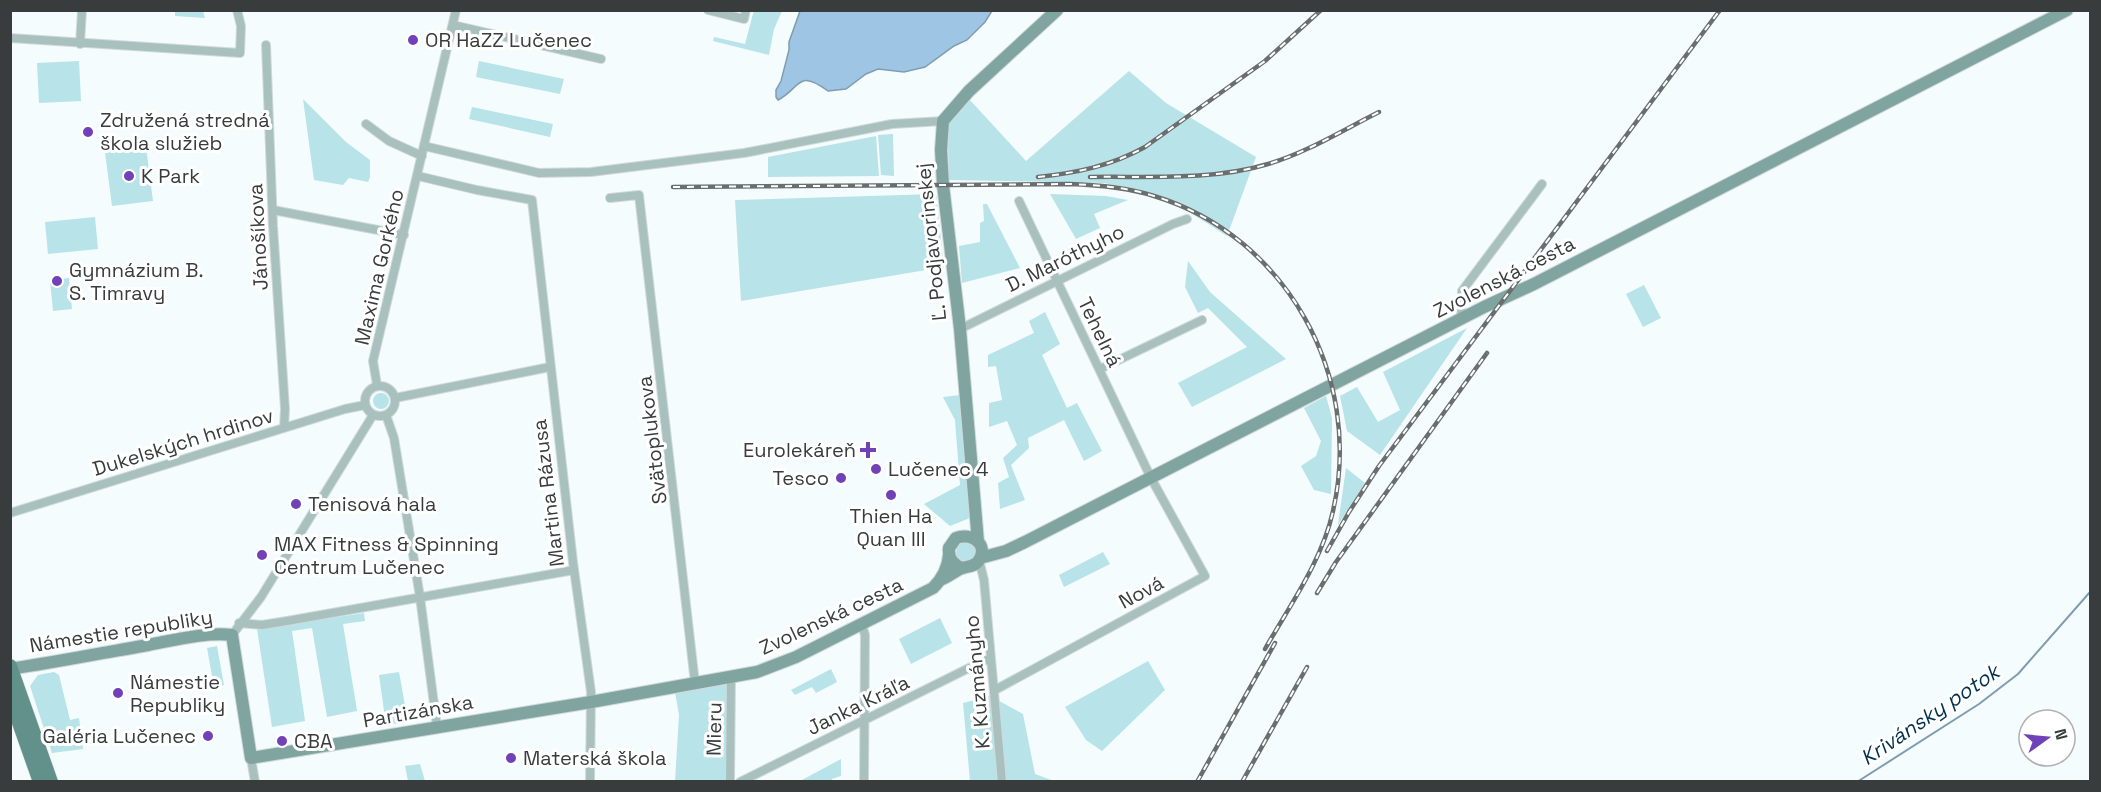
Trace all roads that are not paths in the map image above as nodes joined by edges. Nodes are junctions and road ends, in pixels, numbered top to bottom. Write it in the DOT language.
graph roads {
  1 [pos="82,10"];
  2 [pos="237,10"];
  3 [pos="456,10"];
  4 [pos="708,10"];
  5 [pos="1058,10"];
  6 [pos="2067,10"];
  7 [pos="745,15"];
  8 [pos="453,25"];
  9 [pos="10,38"];
  10 [pos="80,44"];
  11 [pos="267,45"];
  12 [pos="601,59"];
  13 [pos="943,121"];
  14 [pos="366,124"];
  15 [pos="424,146"];
  16 [pos="422,156"];
  17 [pos="418,176"];
  18 [pos="1542,184"];
  19 [pos="610,198"];
  20 [pos="1018,201"];
  21 [pos="273,210"];
  22 [pos="1186,219"];
  23 [pos="404,235"];
  24 [pos="1056,281"];
  25 [pos="1202,320"];
  26 [pos="1461,320"];
  27 [pos="960,329"];
  28 [pos="550,367"];
  29 [pos="1100,369"];
  30 [pos="377,385"];
  31 [pos="395,398"];
  32 [pos="365,405"];
  33 [pos="374,415"];
  34 [pos="386,415"];
  35 [pos="284,428"];
  36 [pos="1151,478"];
  37 [pos="10,513"];
  38 [pos="976,517"];
  39 [pos="965,535"];
  40 [pos="1002,552"];
  41 [pos="949,555"];
  42 [pos="975,557"];
  43 [pos="574,570"];
  44 [pos="940,580"];
  45 [pos="984,580"];
  46 [pos="420,597"];
  47 [pos="239,623"];
  48 [pos="862,625"];
  49 [pos="232,635"];
  50 [pos="991,659"];
  51 [pos="11,668"];
  52 [pos="731,677"];
  53 [pos="696,682"];
  54 [pos="995,690"];
  55 [pos="10,696"];
  56 [pos="591,702"];
  57 [pos="865,720"];
  58 [pos="20,724"];
  59 [pos="437,728"];
  60 [pos="251,759"];
  61 [pos="40,782"];
  62 [pos="51,782"];
  63 [pos="255,782"];
  64 [pos="590,782"];
  65 [pos="730,782"];
  66 [pos="740,782"];
  67 [pos="864,782"];
  68 [pos="1002,782"];
  1 -- 10 [label="street"];
  2 -- 10 [label="street"];
  3 -- 8 [label="street, Maxima Gorkého"];
  4 -- 7 [label="street"];
  5 -- 13 [label="street"];
  6 -- 26 [label="street, Zvolenská cesta"];
  8 -- 12 [label="street"];
  8 -- 15 [label="street, Maxima Gorkého"];
  9 -- 10 [label="street"];
  11 -- 21 [label="street, Jánošíkova"];
  13 -- 15 [label="street"];
  13 -- 27 [label="street, Ľ. Podjavorinskej"];
  14 -- 16 [label="street"];
  15 -- 16 [label="street, Maxima Gorkého"];
  16 -- 17 [label="street, Maxima Gorkého"];
  17 -- 23 [label="street, Maxima Gorkého"];
  17 -- 28 [label="street, Martina Rázusa"];
  18 -- 26 [label="street"];
  19 -- 53 [label="street, Svätoplukova"];
  20 -- 24 [label="street, Tehelná"];
  21 -- 23 [label="street"];
  21 -- 35 [label="street, Jánošíkova"];
  22 -- 24 [label="street, D. Maróthyho"];
  23 -- 30 [label="street, Maxima Gorkého"];
  24 -- 27 [label="street, D. Maróthyho"];
  24 -- 29 [label="street, Tehelná"];
  25 -- 29 [label="street"];
  26 -- 36 [label="street, Zvolenská cesta"];
  27 -- 38 [label="street, Ľ. Podjavorinskej"];
  28 -- 31 [label="street"];
  28 -- 43 [label="street, Martina Rázusa"];
  29 -- 36 [label="street, Tehelná"];
  30 -- 31 [label="street"];
  30 -- 32 [label="street"];
  31 -- 34 [label="street"];
  32 -- 33 [label="street"];
  32 -- 35 [label="street, Dukelských hrdinov"];
  33 -- 34 [label="street"];
  33 -- 47 [label="street"];
  34 -- 46 [label="street"];
  35 -- 37 [label="street, Dukelských hrdinov"];
  36 -- 40 [label="street, Zvolenská cesta"];
  36 -- 54 [label="street, Nová"];
  38 -- 39 [label="street"];
  38 -- 42 [label="street, Ľ. Podjavorinskej"];
  39 -- 41 [label="street"];
  39 -- 42 [label="street"];
  40 -- 42 [label="street, Zvolenská cesta"];
  40 -- 45 [label="street"];
  41 -- 42 [label="street"];
  41 -- 44 [label="street"];
  42 -- 44 [label="street, Zvolenská cesta"];
  42 -- 45 [label="street"];
  43 -- 46 [label="street"];
  43 -- 56 [label="street, Martina Rázusa"];
  44 -- 48 [label="street, Zvolenská cesta"];
  45 -- 50 [label="street, K. Kuzmányho"];
  46 -- 47 [label="street"];
  46 -- 59 [label="street"];
  47 -- 49 [label="street"];
  48 -- 52 [label="street, Zvolenská cesta"];
  48 -- 57 [label="street"];
  49 -- 51 [label="street, Námestie republiky"];
  49 -- 60 [label="street, Námestie republiky"];
  50 -- 54 [label="street, K. Kuzmányho"];
  50 -- 57 [label="street, Janka Kráľa"];
  51 -- 58 [label="main road, Námestie republiky"];
  52 -- 53 [label="street, Zvolenská cesta"];
  52 -- 65 [label="street, Mieru"];
  53 -- 56 [label="street, Zvolenská cesta"];
  54 -- 68 [label="street, K. Kuzmányho"];
  55 -- 58 [label="main road, Námestie republiky"];
  56 -- 59 [label="street, Partizánska"];
  56 -- 64 [label="street, Martina Rázusa"];
  57 -- 66 [label="street, Janka Kráľa"];
  57 -- 67 [label="street"];
  58 -- 61 [label="main road, Námestie republiky"];
  58 -- 62 [label="main road, Námestie republiky"];
  59 -- 60 [label="street, Partizánska"];
  60 -- 63 [label="street, Námestie republiky"];
}
